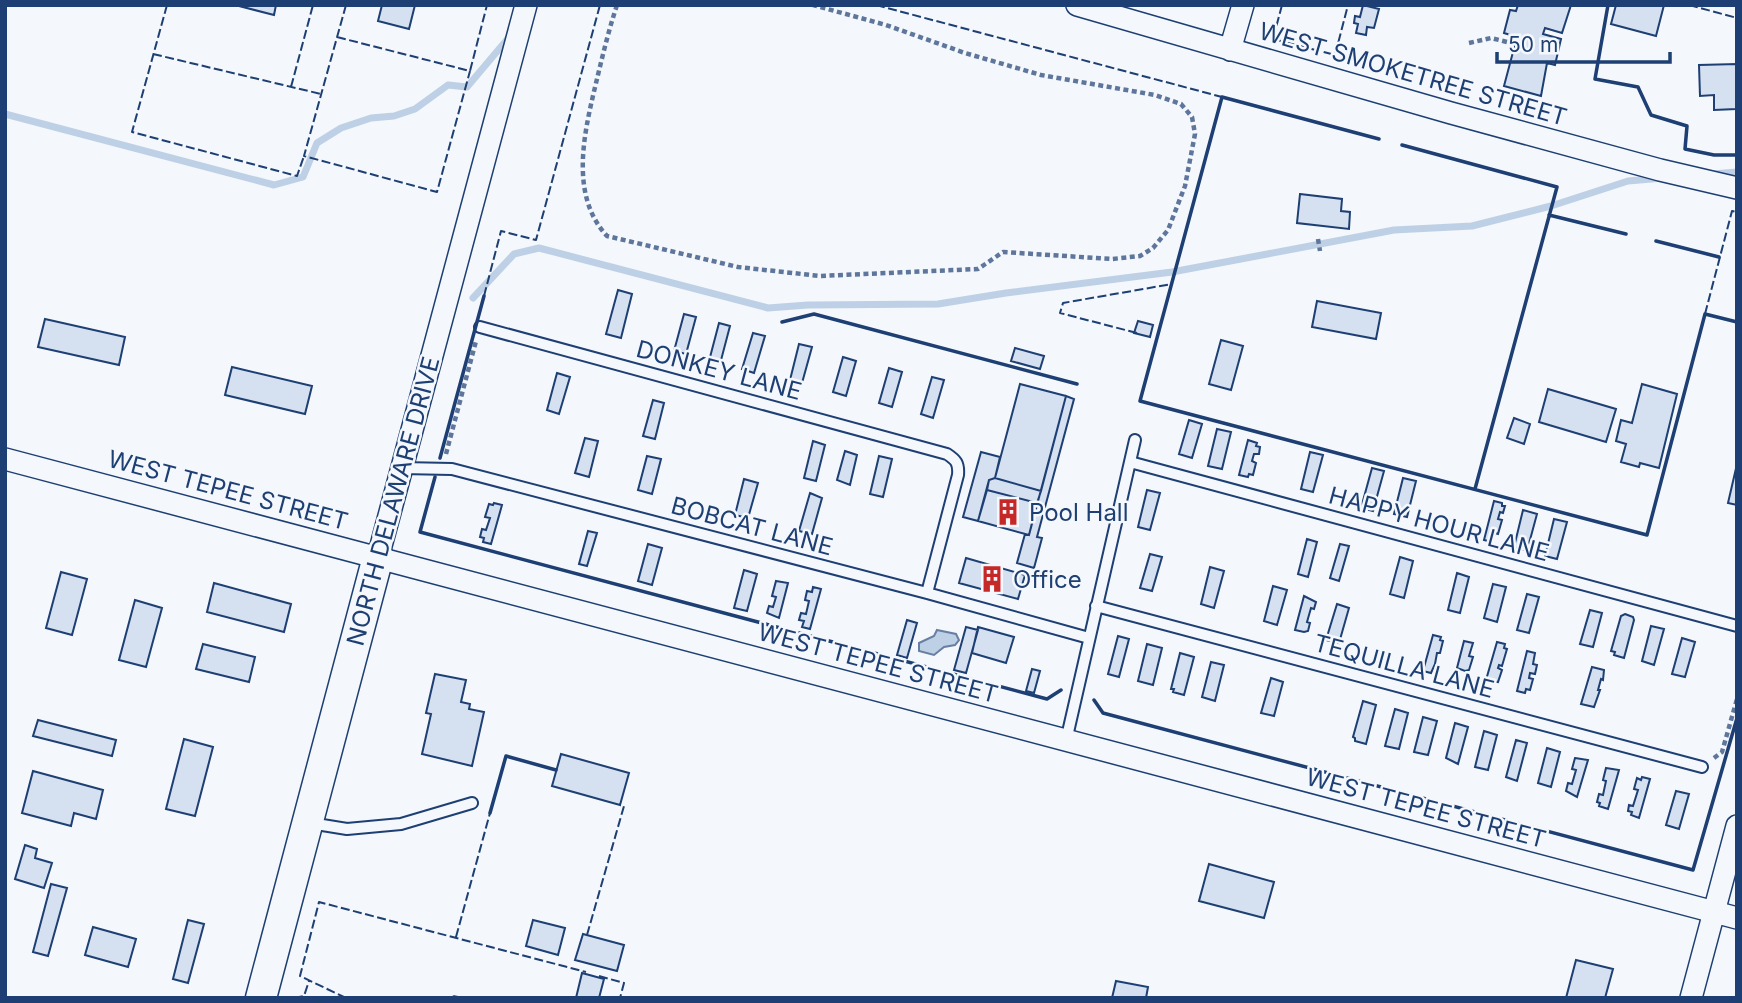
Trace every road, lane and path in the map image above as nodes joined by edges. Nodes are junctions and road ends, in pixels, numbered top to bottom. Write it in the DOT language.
graph roads {
  1 [pos="526,5"];
  2 [pos="617,5"];
  3 [pos="813,5"];
  4 [pos="1077,5"];
  5 [pos="1243,5"];
  6 [pos="1469,43"];
  7 [pos="1515,44"];
  8 [pos="1230,50"];
  9 [pos="1737,188"];
  10 [pos="1318,239"];
  11 [pos="1320,251"];
  12 [pos="480,327"];
  13 [pos="1135,440"];
  14 [pos="5,459"];
  15 [pos="1130,462"];
  16 [pos="401,468"];
  17 [pos="442,468"];
  18 [pos="378,556"];
  19 [pos="927,593"];
  20 [pos="1096,606"];
  21 [pos="1737,626"];
  22 [pos="1089,638"];
  23 [pos="1737,699"];
  24 [pos="1066,741"];
  25 [pos="1702,767"];
  26 [pos="472,803"];
  27 [pos="307,823"];
  28 [pos="1737,826"];
  29 [pos="1712,911"];
  30 [pos="1737,918"];
  31 [pos="261,998"];
  32 [pos="1691,998"];
  1 -- 16 [label="street, NORTH DELAWARE DRIVE"];
  2 -- 3 [label="path"];
  4 -- 8 [label="street, WEST SMOKETREE STREET"];
  5 -- 8 [label="street"];
  6 -- 7 [label="path"];
  8 -- 9 [label="street, WEST SMOKETREE STREET"];
  10 -- 11 [label="path"];
  12 -- 17 [label="path"];
  12 -- 19 [label="lane, DONKEY LANE"];
  13 -- 15 [label="lane"];
  14 -- 18 [label="street, WEST TEPEE STREET"];
  15 -- 20 [label="lane"];
  15 -- 21 [label="lane, HAPPY HOUR LANE"];
  16 -- 17 [label="lane, BOBCAT LANE"];
  16 -- 18 [label="street, NORTH DELAWARE DRIVE"];
  17 -- 19 [label="lane, BOBCAT LANE"];
  18 -- 24 [label="street, WEST TEPEE STREET"];
  18 -- 27 [label="street, NORTH DELAWARE DRIVE"];
  19 -- 22 [label="lane, BOBCAT LANE"];
  20 -- 22 [label="lane"];
  20 -- 25 [label="lane, TEQUILLA LANE"];
  22 -- 24 [label="lane"];
  23 -- 25 [label="path"];
  24 -- 29 [label="street, WEST TEPEE STREET"];
  26 -- 27 [label="lane"];
  27 -- 31 [label="street, NORTH DELAWARE DRIVE"];
  28 -- 29 [label="street"];
  29 -- 30 [label="street, WEST TEPEE STREET"];
  29 -- 32 [label="street"];
}
